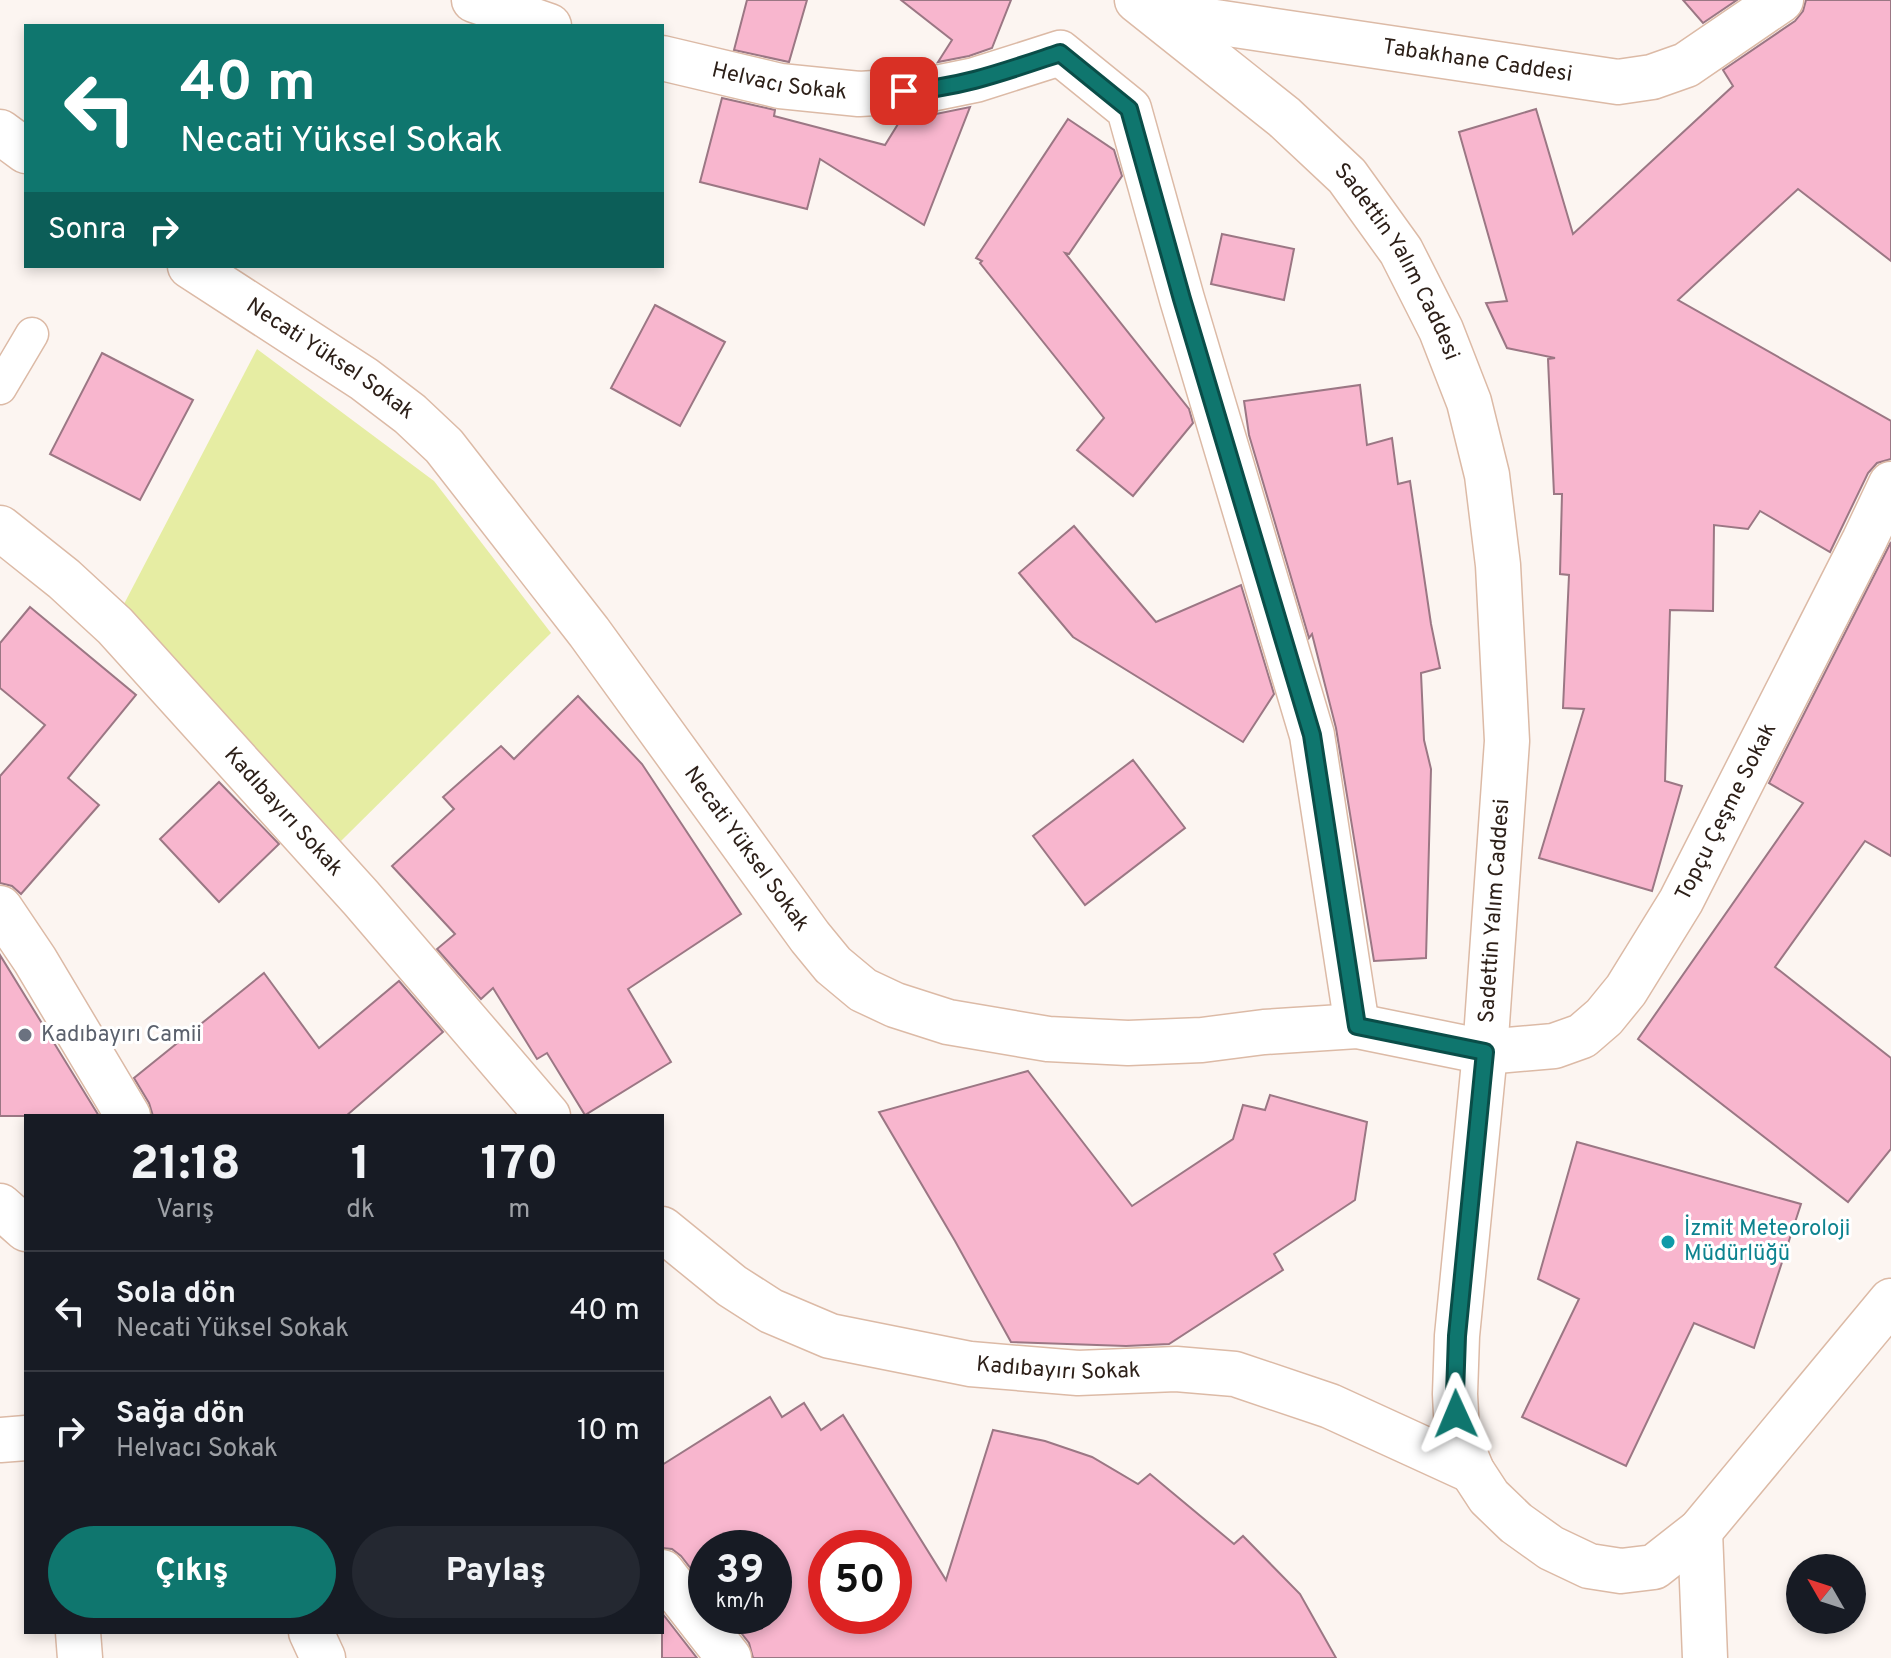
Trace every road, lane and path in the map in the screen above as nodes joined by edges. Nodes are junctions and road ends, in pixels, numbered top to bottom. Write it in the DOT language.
graph roads {
  1 [pos="474,0"];
  2 [pos="1781,0"];
  3 [pos="1146,7"];
  4 [pos="543,24"];
  5 [pos="664,58"];
  6 [pos="0,132"];
  7 [pos="24,150"];
  8 [pos="193,268"];
  9 [pos="32,334"];
  10 [pos="0,388"];
  11 [pos="1891,484"];
  12 [pos="0,528"];
  13 [pos="0,908"];
  14 [pos="1357,1026"];
  15 [pos="1485,1052"];
  16 [pos="127,1114"];
  17 [pos="546,1114"];
  18 [pos="0,1206"];
  19 [pos="24,1227"];
  20 [pos="664,1231"];
  21 [pos="1891,1301"];
  22 [pos="24,1438"];
  23 [pos="0,1440"];
  24 [pos="1472,1471"];
  25 [pos="1700,1531"];
  26 [pos="664,1575"];
  27 [pos="78,1634"];
  28 [pos="312,1634"];
  29 [pos="80,1658"];
  30 [pos="323,1658"];
  31 [pos="729,1658"];
  32 [pos="1705,1658"];
  1 -- 4 [label="street"];
  2 -- 3 [label="street, Tabakhane Caddesi"];
  3 -- 15 [label="street, Sadettin Yalım Caddesi"];
  5 -- 14 [label="street, Helvacı Sokak"];
  6 -- 7 [label="street"];
  8 -- 14 [label="street, Necati Yüksel Sokak"];
  9 -- 10 [label="lane"];
  11 -- 15 [label="street, Topçu Çeşme Sokak"];
  12 -- 17 [label="street, Kadıbayırı Sokak"];
  13 -- 16 [label="street"];
  14 -- 15 [label="street, Necati Yüksel Sokak"];
  15 -- 24 [label="street, Sadettin Yalım Caddesi"];
  18 -- 19 [label="street"];
  20 -- 24 [label="street, Kadıbayırı Sokak"];
  21 -- 25 [label="street, Sadettin Yalım Caddesi"];
  22 -- 23 [label="street"];
  24 -- 25 [label="street, Sadettin Yalım Caddesi"];
  25 -- 32 [label="street"];
  26 -- 31 [label="street"];
  27 -- 29 [label="street"];
  28 -- 30 [label="street"];
}
